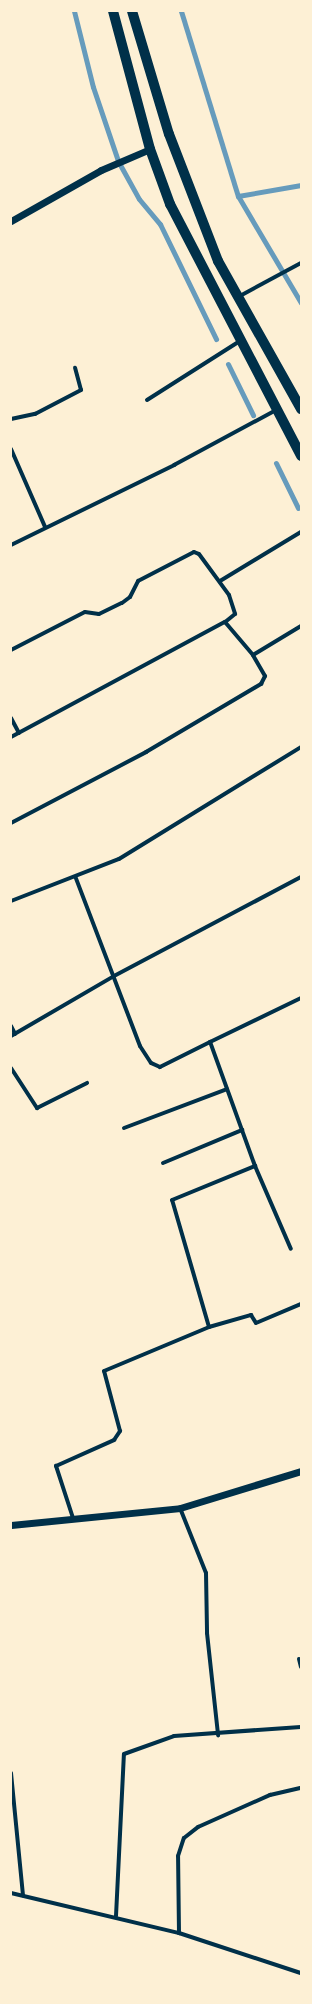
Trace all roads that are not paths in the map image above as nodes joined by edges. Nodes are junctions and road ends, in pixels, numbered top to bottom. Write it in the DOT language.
graph roads {
  1 [pos="113,11"];
  2 [pos="132,11"];
  3 [pos="150,149"];
  4 [pos="11,221"];
  5 [pos="301,263"];
  6 [pos="238,297"];
  7 [pos="240,341"];
  8 [pos="75,368"];
  9 [pos="147,400"];
  10 [pos="301,409"];
  11 [pos="276,410"];
  12 [pos="11,419"];
  13 [pos="11,449"];
  14 [pos="301,456"];
  15 [pos="45,527"];
  16 [pos="301,532"];
  17 [pos="11,545"];
  18 [pos="220,581"];
  19 [pos="225,622"];
  20 [pos="301,626"];
  21 [pos="11,650"];
  22 [pos="253,655"];
  23 [pos="11,718"];
  24 [pos="19,733"];
  25 [pos="11,737"];
  26 [pos="301,747"];
  27 [pos="11,823"];
  28 [pos="301,877"];
  29 [pos="76,878"];
  30 [pos="11,901"];
  31 [pos="114,976"];
  32 [pos="301,998"];
  33 [pos="11,1026"];
  34 [pos="13,1035"];
  35 [pos="210,1042"];
  36 [pos="11,1068"];
  37 [pos="87,1083"];
  38 [pos="227,1089"];
  39 [pos="124,1128"];
  40 [pos="242,1130"];
  41 [pos="162,1163"];
  42 [pos="255,1166"];
  43 [pos="291,1249"];
  44 [pos="301,1304"];
  45 [pos="209,1327"];
  46 [pos="301,1471"];
  47 [pos="180,1508"];
  48 [pos="73,1518"];
  49 [pos="11,1525"];
  50 [pos="299,1659"];
  51 [pos="301,1667"];
  52 [pos="301,1727"];
  53 [pos="218,1735"];
  54 [pos="12,1773"];
  55 [pos="301,1788"];
  56 [pos="11,1893"];
  57 [pos="22,1895"];
  58 [pos="116,1916"];
  59 [pos="179,1933"];
  60 [pos="301,1973"];
  1 -- 3 [label="main road"];
  2 -- 6 [label="main road"];
  3 -- 4 [label="street"];
  3 -- 7 [label="main road"];
  5 -- 6 [label="street"];
  6 -- 10 [label="main road"];
  7 -- 9 [label="street"];
  7 -- 11 [label="main road"];
  8 -- 12 [label="street"];
  11 -- 14 [label="main road"];
  11 -- 15 [label="street"];
  13 -- 15 [label="street"];
  15 -- 17 [label="street"];
  16 -- 18 [label="street"];
  18 -- 19 [label="street"];
  18 -- 21 [label="street"];
  19 -- 22 [label="street"];
  19 -- 24 [label="street"];
  20 -- 22 [label="street"];
  22 -- 27 [label="street"];
  23 -- 24 [label="street"];
  24 -- 25 [label="street"];
  26 -- 29 [label="street"];
  28 -- 31 [label="street"];
  29 -- 30 [label="street"];
  29 -- 31 [label="street"];
  31 -- 34 [label="street"];
  31 -- 35 [label="street"];
  32 -- 35 [label="street"];
  33 -- 34 [label="street"];
  35 -- 38 [label="street"];
  36 -- 37 [label="street"];
  38 -- 39 [label="street"];
  38 -- 40 [label="street"];
  40 -- 41 [label="street"];
  40 -- 42 [label="street"];
  42 -- 43 [label="street"];
  42 -- 45 [label="street"];
  44 -- 45 [label="street"];
  45 -- 48 [label="street"];
  46 -- 47 [label="street"];
  47 -- 48 [label="street"];
  47 -- 53 [label="street"];
  48 -- 49 [label="street"];
  50 -- 51 [label="street"];
  52 -- 53 [label="street"];
  53 -- 58 [label="street"];
  54 -- 57 [label="street"];
  55 -- 59 [label="street"];
  56 -- 57 [label="street"];
  57 -- 58 [label="street"];
  58 -- 59 [label="street"];
  59 -- 60 [label="street"];
}
